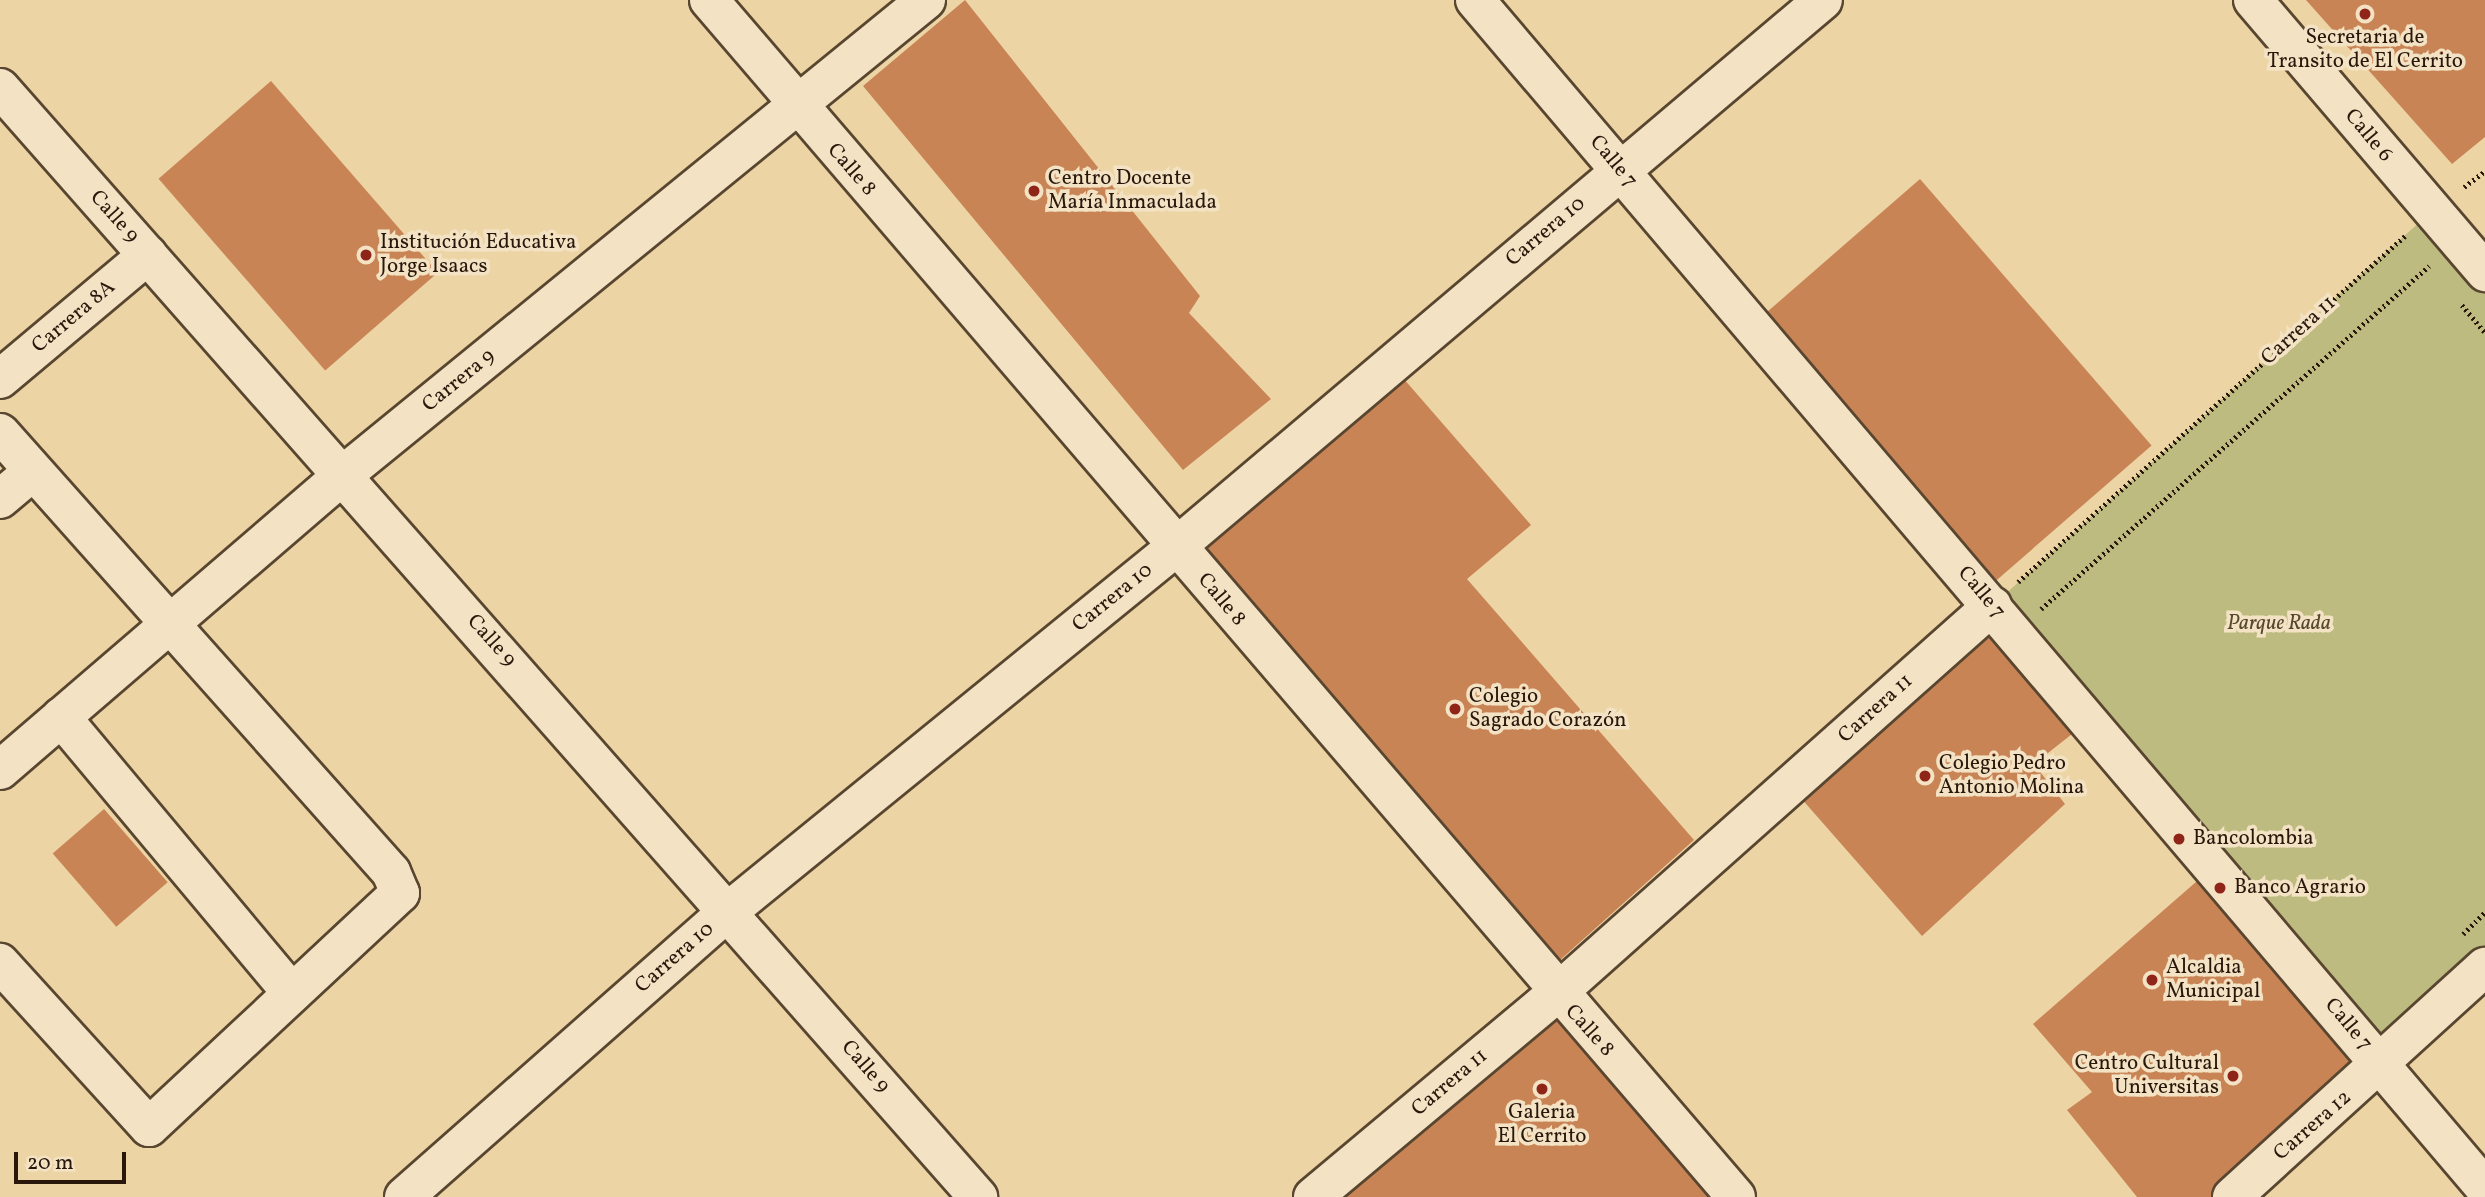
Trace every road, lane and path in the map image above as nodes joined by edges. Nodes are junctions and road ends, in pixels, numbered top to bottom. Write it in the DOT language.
graph roads {
  1 [pos="709,0"];
  2 [pos="926,0"];
  3 [pos="1475,0"];
  4 [pos="1823,0"];
  5 [pos="2253,0"];
  6 [pos="0,88"];
  7 [pos="797,107"];
  8 [pos="1619,169"];
  9 [pos="2432,211"];
  10 [pos="148,255"];
  11 [pos="2485,272"];
  12 [pos="2437,275"];
  13 [pos="2453,294"];
  14 [pos="2485,331"];
  15 [pos="0,379"];
  16 [pos="0,433"];
  17 [pos="31,473"];
  18 [pos="343,475"];
  19 [pos="0,499"];
  20 [pos="1176,547"];
  21 [pos="1992,606"];
  22 [pos="2054,620"];
  23 [pos="166,627"];
  24 [pos="61,718"];
  25 [pos="0,771"];
  26 [pos="730,910"];
  27 [pos="2485,912"];
  28 [pos="2455,941"];
  29 [pos="0,963"];
  30 [pos="2485,967"];
  31 [pos="292,993"];
  32 [pos="1556,994"];
  33 [pos="2381,1065"];
  34 [pos="2485,1188"];
  35 [pos="404,1197"];
  36 [pos="978,1197"];
  37 [pos="1313,1197"];
  38 [pos="1736,1197"];
  39 [pos="2232,1197"];
  1 -- 7 [label="street, Calle 8"];
  2 -- 7 [label="street, Carrera 9"];
  3 -- 8 [label="street, Calle 7"];
  4 -- 8 [label="street, Carrera 10"];
  5 -- 9 [label="street, Calle 6"];
  6 -- 10 [label="street, Calle 9"];
  7 -- 18 [label="street, Carrera 9"];
  7 -- 20 [label="street, Calle 8"];
  8 -- 20 [label="street, Carrera 10"];
  8 -- 21 [label="street, Calle 7"];
  9 -- 11 [label="street, Calle 6"];
  9 -- 21 [label="path, Carrera 11"];
  10 -- 15 [label="street, Carrera 8A"];
  10 -- 18 [label="street, Calle 9"];
  12 -- 22 [label="path"];
  13 -- 14 [label="path"];
  16 -- 17 [label="street"];
  17 -- 19 [label="street"];
  17 -- 23 [label="street"];
  18 -- 23 [label="street, Carrera 9"];
  18 -- 26 [label="street, Calle 9"];
  20 -- 26 [label="street, Carrera 10"];
  20 -- 32 [label="street, Calle 8"];
  21 -- 32 [label="street, Carrera 11"];
  21 -- 33 [label="street, Calle 7"];
  23 -- 24 [label="street, Carrera 9"];
  23 -- 31 [label="street"];
  24 -- 25 [label="street, Carrera 9"];
  24 -- 31 [label="street"];
  26 -- 35 [label="street, Carrera 10"];
  26 -- 36 [label="street, Calle 9"];
  27 -- 28 [label="path"];
  29 -- 31 [label="street"];
  30 -- 33 [label="street, Carrera 12"];
  32 -- 37 [label="street, Carrera 11"];
  32 -- 38 [label="street, Calle 8"];
  33 -- 34 [label="street, Calle 7"];
  33 -- 39 [label="street, Carrera 12"];
}
